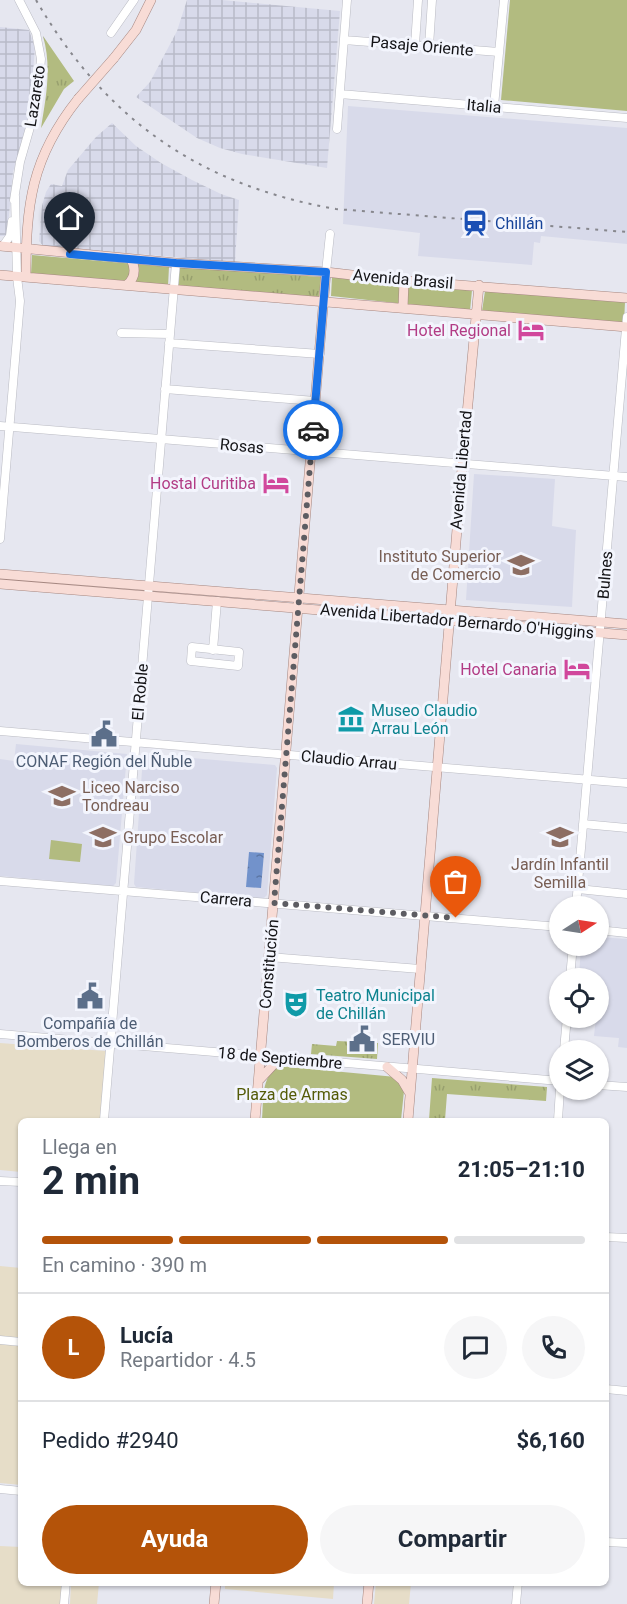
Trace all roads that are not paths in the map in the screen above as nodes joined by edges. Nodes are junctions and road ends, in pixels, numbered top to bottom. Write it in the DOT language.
graph roads {
  1 [pos="19,0"];
  2 [pos="134,0"];
  3 [pos="151,0"];
  4 [pos="339,0"];
  5 [pos="347,0"];
  6 [pos="418,0"];
  7 [pos="432,0"];
  8 [pos="504,0"];
  9 [pos="111,33"];
  10 [pos="344,40"];
  11 [pos="415,45"];
  12 [pos="429,46"];
  13 [pos="499,52"];
  14 [pos="340,94"];
  15 [pos="494,106"];
  16 [pos="627,118"];
  17 [pos="338,129"];
  18 [pos="15,196"];
  19 [pos="330,234"];
  20 [pos="2,246"];
  21 [pos="16,247"];
  22 [pos="26,250"];
  23 [pos="131,259"];
  24 [pos="176,263"];
  25 [pos="326,272"];
  26 [pos="0,275"];
  27 [pos="21,277"];
  28 [pos="404,281"];
  29 [pos="127,285"];
  30 [pos="479,285"];
  31 [pos="173,289"];
  32 [pos="627,298"];
  33 [pos="324,302"];
  34 [pos="403,308"];
  35 [pos="475,314"];
  36 [pos="627,317"];
  37 [pos="627,327"];
  38 [pos="121,333"];
  39 [pos="169,339"];
  40 [pos="320,354"];
  41 [pos="165,389"];
  42 [pos="315,401"];
  43 [pos="0,426"];
  44 [pos="9,427"];
  45 [pos="161,439"];
  46 [pos="311,452"];
  47 [pos="462,464"];
  48 [pos="3,467"];
  49 [pos="613,476"];
  50 [pos="627,477"];
  51 [pos="0,539"];
  52 [pos="0,574"];
  53 [pos="0,584"];
  54 [pos="148,590"];
  55 [pos="217,601"];
  56 [pos="299,603"];
  57 [pos="450,610"];
  58 [pos="449,621"];
  59 [pos="601,622"];
  60 [pos="627,624"];
  61 [pos="600,633"];
  62 [pos="627,635"];
  63 [pos="213,650"];
  64 [pos="0,731"];
  65 [pos="135,742"];
  66 [pos="286,755"];
  67 [pos="437,767"];
  68 [pos="587,780"];
  69 [pos="627,783"];
  70 [pos="583,824"];
  71 [pos="627,828"];
  72 [pos="0,881"];
  73 [pos="578,889"];
  74 [pos="123,891"];
  75 [pos="627,894"];
  76 [pos="577,896"];
  77 [pos="274,903"];
  78 [pos="424,915"];
  79 [pos="549,926"];
  80 [pos="609,931"];
  81 [pos="627,933"];
  82 [pos="269,957"];
  83 [pos="420,969"];
  84 [pos="0,1034"];
  85 [pos="110,1044"];
  86 [pos="261,1057"];
  87 [pos="287,1059"];
  88 [pos="387,1067"];
  89 [pos="412,1069"];
  90 [pos="549,1080"];
  91 [pos="259,1081"];
  92 [pos="609,1085"];
  93 [pos="627,1087"];
  94 [pos="410,1096"];
  95 [pos="559,1100"];
  96 [pos="104,1118"];
  97 [pos="255,1118"];
  98 [pos="408,1118"];
  99 [pos="558,1118"];
  100 [pos="0,1180"];
  101 [pos="18,1182"];
  102 [pos="609,1237"];
  103 [pos="627,1238"];
  104 [pos="0,1340"];
  105 [pos="18,1342"];
  106 [pos="609,1389"];
  107 [pos="627,1391"];
  108 [pos="0,1489"];
  109 [pos="18,1491"];
  110 [pos="609,1542"];
  111 [pos="627,1543"];
  112 [pos="66,1586"];
  113 [pos="216,1586"];
  114 [pos="369,1586"];
  115 [pos="518,1586"];
  116 [pos="64,1604"];
  117 [pos="214,1604"];
  118 [pos="367,1604"];
  119 [pos="516,1604"];
  1 -- 18 [label="street, Lazareto"];
  2 -- 9 [label="street"];
  3 -- 22 [label="main road, bridge"];
  4 -- 5 [label="street"];
  5 -- 10 [label="street"];
  6 -- 11 [label="street"];
  7 -- 12 [label="street"];
  8 -- 13 [label="street"];
  10 -- 11 [label="street, Pasaje Oriente"];
  10 -- 14 [label="street"];
  11 -- 12 [label="street, Pasaje Oriente"];
  12 -- 13 [label="street, Pasaje Oriente"];
  13 -- 15 [label="street"];
  14 -- 15 [label="street, Italia"];
  14 -- 17 [label="street"];
  15 -- 16 [label="street, Italia"];
  18 -- 20 [label="street, Lazareto"];
  18 -- 21 [label="street, Lazareto"];
  19 -- 25 [label="street, Constitución"];
  20 -- 21 [label="main road, Avenida Brasil"];
  21 -- 22 [label="main road, Avenida Brasil"];
  21 -- 27 [label="street, Lazareto"];
  22 -- 23 [label="main road, Avenida Brasil"];
  22 -- 27 [label="main road"];
  23 -- 24 [label="main road, Avenida Brasil"];
  23 -- 29 [label="main road"];
  24 -- 25 [label="main road, Avenida Brasil"];
  24 -- 31 [label="street, El Roble"];
  25 -- 28 [label="main road, Avenida Brasil"];
  25 -- 33 [label="main road, Constitución"];
  26 -- 27 [label="main road, Avenida Brasil"];
  27 -- 29 [label="main road, Avenida Brasil"];
  27 -- 44 [label="street, Lazareto"];
  28 -- 30 [label="main road, Avenida Brasil"];
  28 -- 34 [label="main road"];
  29 -- 31 [label="main road, Avenida Brasil"];
  30 -- 32 [label="main road, Avenida Brasil"];
  30 -- 35 [label="main road, Avenida Libertad"];
  31 -- 33 [label="main road, Avenida Brasil"];
  31 -- 39 [label="street, El Roble"];
  33 -- 34 [label="main road, Avenida Brasil"];
  33 -- 40 [label="main road, Constitución"];
  34 -- 35 [label="main road, Avenida Brasil"];
  35 -- 37 [label="main road, Avenida Brasil"];
  35 -- 47 [label="main road, Avenida Libertad"];
  36 -- 37 [label="street, Bulnes"];
  37 -- 49 [label="street, Bulnes"];
  38 -- 39 [label="street"];
  39 -- 40 [label="street"];
  39 -- 41 [label="street, El Roble"];
  40 -- 42 [label="main road, Constitución"];
  41 -- 42 [label="street"];
  41 -- 45 [label="street, El Roble"];
  42 -- 46 [label="main road, Constitución"];
  43 -- 44 [label="street, Rosas"];
  44 -- 45 [label="street, Rosas"];
  44 -- 48 [label="street, Lazareto"];
  45 -- 46 [label="street, Rosas"];
  45 -- 54 [label="street, El Roble"];
  46 -- 47 [label="street, Rosas"];
  46 -- 56 [label="main road, Constitución"];
  47 -- 49 [label="street, Rosas"];
  47 -- 57 [label="main road, Avenida Libertad"];
  48 -- 51 [label="street, Lazareto"];
  49 -- 50 [label="street, Rosas"];
  49 -- 59 [label="street, Bulnes"];
  52 -- 54 [label="main road, Avenida Libertador Bernardo O'Higgins"];
  53 -- 54 [label="main road, Avenida Libertador Bernardo O'Higgins"];
  54 -- 55 [label="main road, Avenida Libertador Bernardo O'Higgins"];
  54 -- 56 [label="main road, Avenida Libertador Bernardo O'Higgins"];
  54 -- 65 [label="street, El Roble"];
  55 -- 56 [label="main road, Avenida Libertador Bernardo O'Higgins"];
  55 -- 63 [label="street"];
  56 -- 57 [label="main road, Avenida Libertador Bernardo O'Higgins"];
  56 -- 58 [label="main road, Avenida Libertador Bernardo O'Higgins"];
  56 -- 66 [label="main road, Constitución"];
  57 -- 58 [label="main road, Avenida Libertad"];
  57 -- 59 [label="main road, Avenida Libertador Bernardo O'Higgins"];
  58 -- 61 [label="main road, Avenida Libertador Bernardo O'Higgins"];
  58 -- 67 [label="main road, Avenida Libertad"];
  59 -- 60 [label="main road, Avenida Libertador Bernardo O'Higgins"];
  59 -- 61 [label="street, Bulnes"];
  61 -- 62 [label="main road, Avenida Libertador Bernardo O'Higgins"];
  61 -- 68 [label="street, Bulnes"];
  63 -- 63 [label="street"];
  64 -- 65 [label="street, Claudio Arrau"];
  65 -- 66 [label="street, Claudio Arrau"];
  65 -- 74 [label="street, El Roble"];
  66 -- 67 [label="street, Claudio Arrau"];
  66 -- 77 [label="main road, Constitución"];
  67 -- 68 [label="street, Claudio Arrau"];
  67 -- 78 [label="main road, Avenida Libertad"];
  68 -- 69 [label="street, Claudio Arrau"];
  68 -- 70 [label="street, Bulnes"];
  70 -- 71 [label="street"];
  70 -- 73 [label="street, Bulnes"];
  72 -- 74 [label="street, Carrera"];
  73 -- 75 [label="street"];
  73 -- 76 [label="street, Bulnes"];
  74 -- 77 [label="street, Carrera"];
  74 -- 85 [label="street, El Roble"];
  77 -- 78 [label="street, Carrera"];
  77 -- 82 [label="main road, Constitución"];
  78 -- 79 [label="street, Carrera"];
  78 -- 83 [label="main road, Avenida Libertad"];
  80 -- 81 [label="street"];
  82 -- 83 [label="street"];
  82 -- 86 [label="main road, Constitución"];
  83 -- 89 [label="main road, Avenida Libertad"];
  84 -- 85 [label="street, 18 de Septiembre"];
  85 -- 86 [label="street, 18 de Septiembre"];
  85 -- 96 [label="street, El Roble"];
  86 -- 87 [label="street, 18 de Septiembre"];
  86 -- 91 [label="main road, Constitución"];
  87 -- 88 [label="street, 18 de Septiembre"];
  87 -- 91 [label="main road"];
  88 -- 89 [label="street, 18 de Septiembre"];
  88 -- 94 [label="main road"];
  89 -- 90 [label="street, 18 de Septiembre"];
  89 -- 94 [label="main road, Avenida Libertad"];
  91 -- 97 [label="main road, Constitución"];
  92 -- 93 [label="street"];
  94 -- 98 [label="main road, Avenida Libertad"];
  95 -- 99 [label="street"];
  100 -- 101 [label="street"];
  102 -- 103 [label="street"];
  104 -- 105 [label="street"];
  106 -- 107 [label="street"];
  108 -- 109 [label="street"];
  110 -- 111 [label="street"];
  112 -- 116 [label="street"];
  113 -- 117 [label="main road"];
  114 -- 118 [label="main road"];
  115 -- 119 [label="street"];
}
